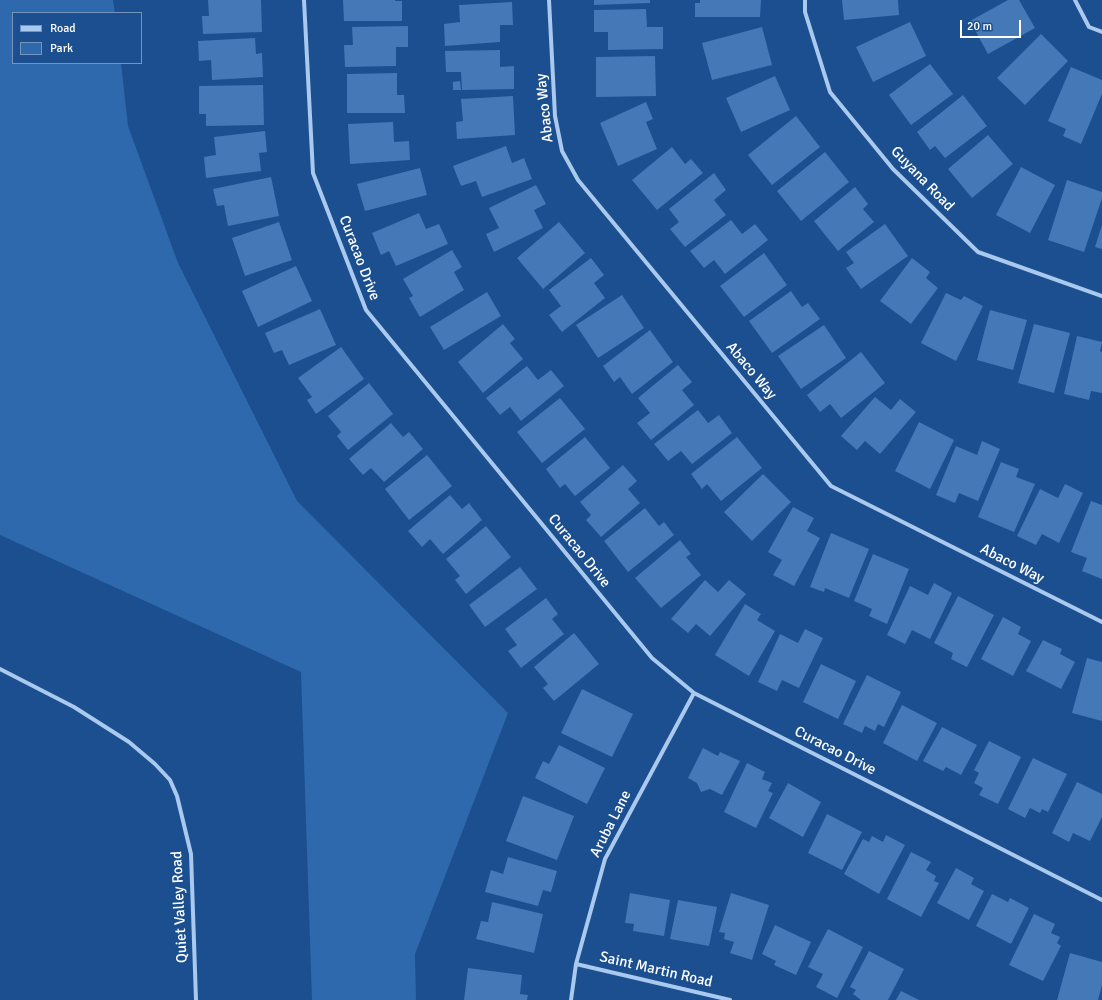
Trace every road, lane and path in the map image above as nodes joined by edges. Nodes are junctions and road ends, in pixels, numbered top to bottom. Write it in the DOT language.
graph roads {
  1 [pos="304,0"];
  2 [pos="549,0"];
  3 [pos="805,0"];
  4 [pos="1075,0"];
  5 [pos="1102,32"];
  6 [pos="1102,296"];
  7 [pos="1102,622"];
  8 [pos="0,669"];
  9 [pos="694,693"];
  10 [pos="1102,900"];
  11 [pos="576,964"];
  12 [pos="196,1000"];
  13 [pos="571,1000"];
  14 [pos="730,1000"];
  1 -- 9 [label="street, Curacao Drive"];
  2 -- 7 [label="street, Abaco Way"];
  3 -- 6 [label="street, Guyana Road"];
  4 -- 5 [label="street"];
  8 -- 12 [label="street, Quiet Valley Road"];
  9 -- 10 [label="street, Curacao Drive"];
  9 -- 11 [label="street, Aruba Lane"];
  11 -- 13 [label="street, Aruba Lane"];
  11 -- 14 [label="street, Saint Martin Road"];
}
